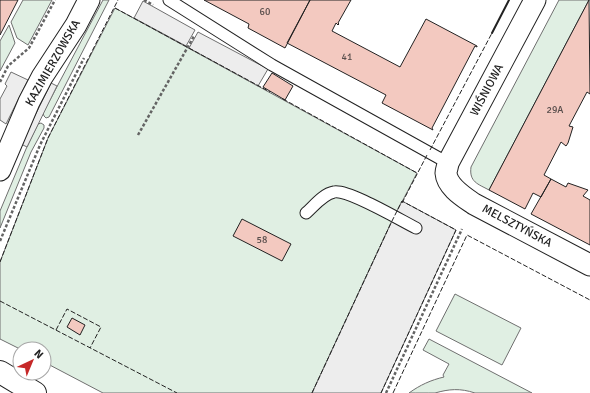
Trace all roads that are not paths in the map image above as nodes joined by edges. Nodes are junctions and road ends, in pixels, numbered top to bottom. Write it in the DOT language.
graph roads {
  1 [pos="89,0"];
  2 [pos="169,0"];
  3 [pos="534,0"];
  4 [pos="0,170"];
  5 [pos="449,172"];
  6 [pos="306,213"];
  7 [pos="416,228"];
  8 [pos="590,265"];
  9 [pos="0,372"];
  10 [pos="35,393"];
  1 -- 4 [label="street, KAZIMIERZOWSKA"];
  2 -- 5 [label="lane"];
  3 -- 5 [label="street, WIŚNIOWA"];
  5 -- 8 [label="street, MELSZTYŃSKA"];
  6 -- 7 [label="lane"];
  9 -- 10 [label="street"];
}
